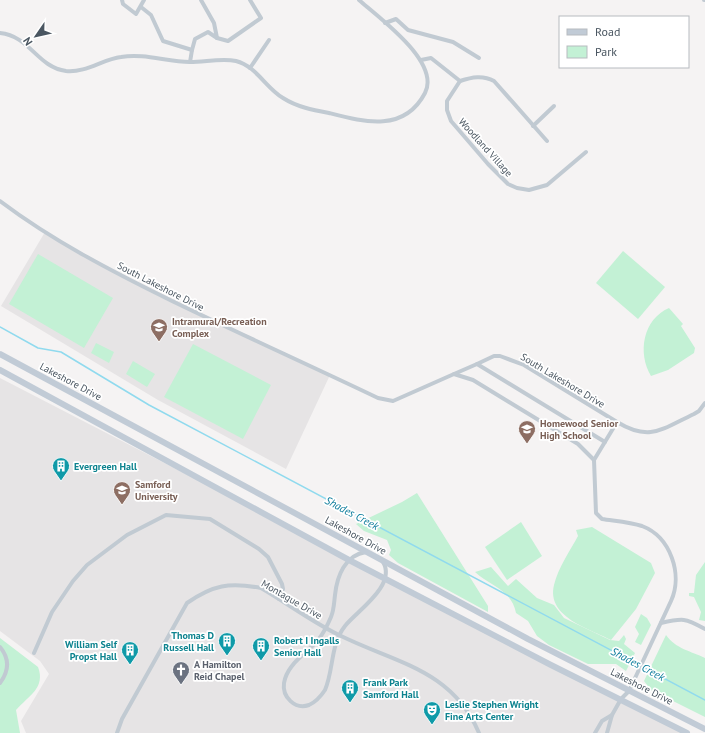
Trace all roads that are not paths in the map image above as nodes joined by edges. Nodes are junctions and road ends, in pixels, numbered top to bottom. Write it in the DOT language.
graph roads {
  1 [pos="122,0"];
  2 [pos="144,0"];
  3 [pos="201,0"];
  4 [pos="250,0"];
  5 [pos="359,0"];
  6 [pos="141,7"];
  7 [pos="385,23"];
  8 [pos="0,33"];
  9 [pos="217,38"];
  10 [pos="269,40"];
  11 [pos="192,50"];
  12 [pos="479,58"];
  13 [pos="421,60"];
  14 [pos="190,62"];
  15 [pos="250,68"];
  16 [pos="460,81"];
  17 [pos="554,106"];
  18 [pos="533,126"];
  19 [pos="547,141"];
  20 [pos="586,152"];
  21 [pos="0,201"];
  22 [pos="0,354"];
  23 [pos="477,364"];
  24 [pos="0,370"];
  25 [pos="454,374"];
  26 [pos="705,403"];
  27 [pos="617,422"];
  28 [pos="605,442"];
  29 [pos="594,460"];
  30 [pos="366,552"];
  31 [pos="349,560"];
  32 [pos="383,562"];
  33 [pos="385,578"];
  34 [pos="279,599"];
  35 [pos="661,623"];
  36 [pos="326,627"];
  37 [pos="705,629"];
  38 [pos="339,635"];
  39 [pos="0,647"];
  40 [pos="34,653"];
  41 [pos="0,683"];
  42 [pos="628,691"];
  43 [pos="621,699"];
  44 [pos="612,715"];
  45 [pos="705,729"];
  46 [pos="117,733"];
  47 [pos="479,733"];
  48 [pos="595,733"];
  49 [pos="607,733"];
  50 [pos="688,733"];
  1 -- 6 [label="street"];
  2 -- 6 [label="street"];
  3 -- 9 [label="street"];
  4 -- 9 [label="street"];
  5 -- 7 [label="street"];
  6 -- 11 [label="street"];
  7 -- 12 [label="street"];
  7 -- 13 [label="street"];
  8 -- 14 [label="street"];
  9 -- 11 [label="street"];
  10 -- 15 [label="street"];
  11 -- 14 [label="street"];
  13 -- 15 [label="street"];
  13 -- 16 [label="street"];
  14 -- 15 [label="street"];
  16 -- 18 [label="street"];
  16 -- 20 [label="street, Woodland Village"];
  17 -- 18 [label="street"];
  18 -- 19 [label="street"];
  21 -- 25 [label="street, South Lakeshore Drive"];
  22 -- 30 [label="main road, Lakeshore Drive"];
  23 -- 25 [label="street, South Lakeshore Drive"];
  23 -- 27 [label="street, South Lakeshore Drive"];
  23 -- 28 [label="street"];
  24 -- 31 [label="main road"];
  25 -- 29 [label="street"];
  26 -- 27 [label="street, South Lakeshore Drive"];
  27 -- 28 [label="street"];
  28 -- 29 [label="street"];
  29 -- 35 [label="street"];
  30 -- 31 [label="street"];
  30 -- 32 [label="main road, Lakeshore Drive"];
  31 -- 33 [label="main road"];
  31 -- 36 [label="street"];
  32 -- 33 [label="street"];
  32 -- 42 [label="main road, Lakeshore Drive"];
  33 -- 38 [label="street"];
  33 -- 43 [label="main road"];
  34 -- 36 [label="street, Montague Drive"];
  34 -- 40 [label="street"];
  34 -- 46 [label="street, Montague Drive"];
  35 -- 37 [label="street"];
  35 -- 42 [label="street"];
  36 -- 38 [label="street, Montague Drive"];
  36 -- 38 [label="street"];
  38 -- 47 [label="street, Montague Drive"];
  39 -- 41 [label="street"];
  42 -- 43 [label="street"];
  42 -- 45 [label="main road, Lakeshore Drive"];
  43 -- 44 [label="street"];
  43 -- 50 [label="main road"];
  44 -- 48 [label="street"];
  44 -- 49 [label="street"];
}
